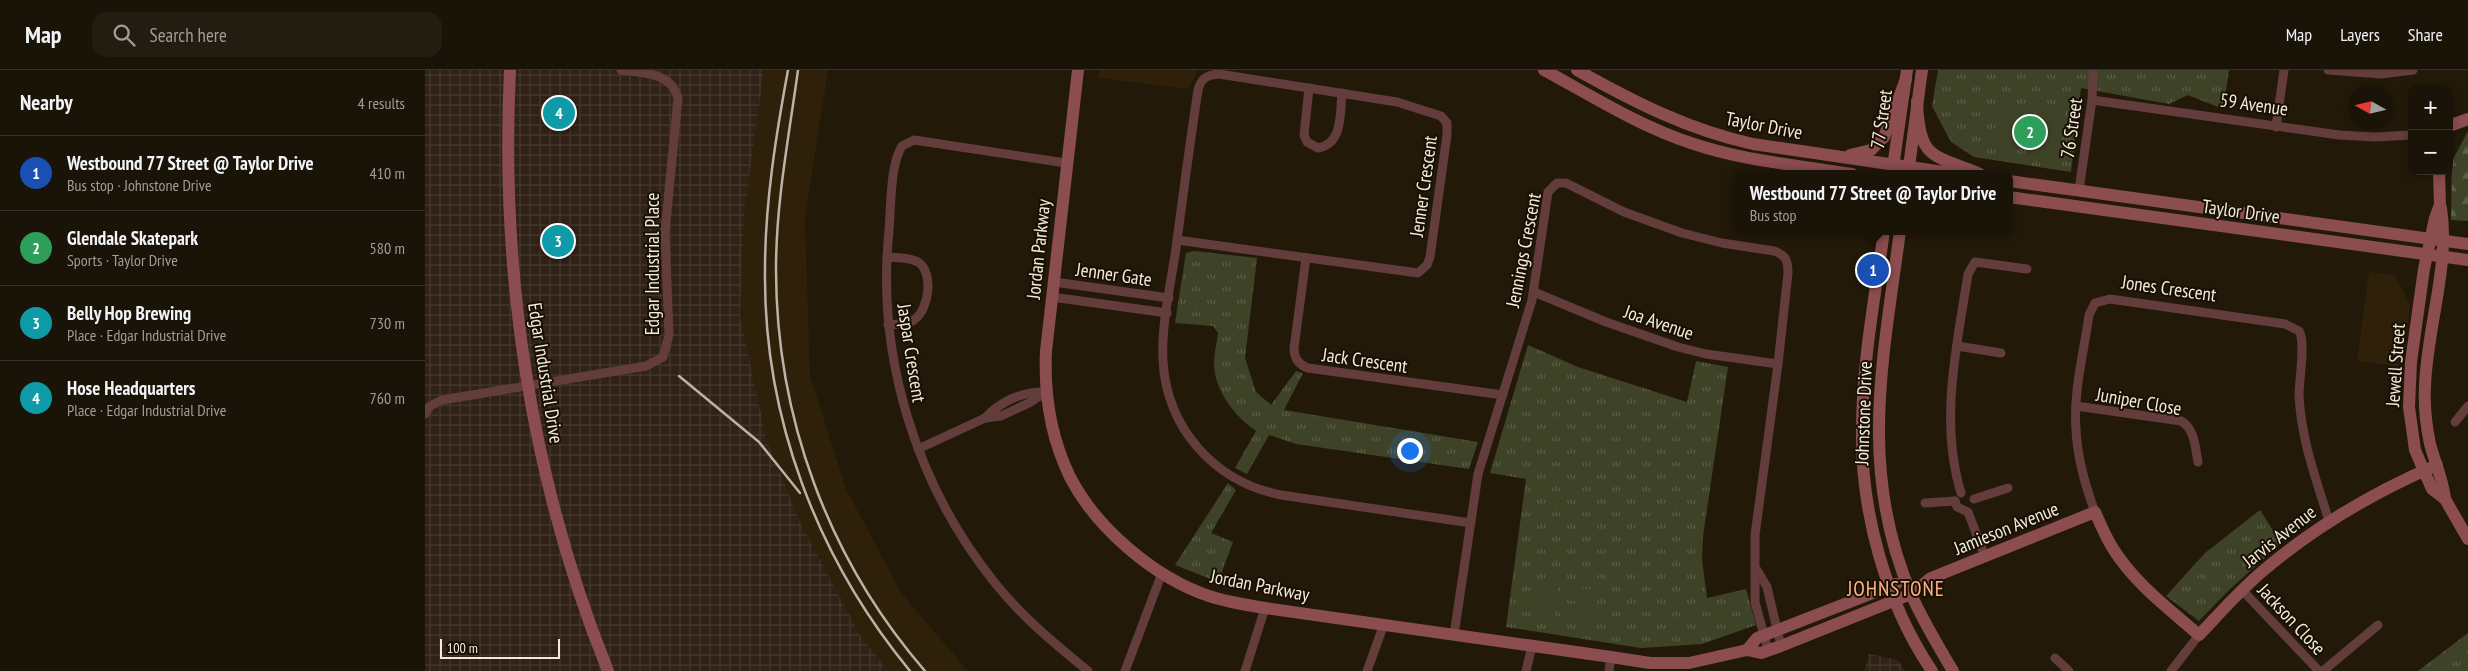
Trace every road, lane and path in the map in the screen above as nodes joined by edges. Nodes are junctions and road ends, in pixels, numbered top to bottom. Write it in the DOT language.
graph roads {
  1 [pos="510,70"];
  2 [pos="621,70"];
  3 [pos="1078,70"];
  4 [pos="1544,70"];
  5 [pos="1577,70"];
  6 [pos="1922,70"];
  7 [pos="2093,70"];
  8 [pos="2284,70"];
  9 [pos="2328,70"];
  10 [pos="2413,70"];
  11 [pos="1907,74"];
  12 [pos="1309,88"];
  13 [pos="1342,93"];
  14 [pos="2092,100"];
  15 [pos="1917,101"];
  16 [pos="2468,119"];
  17 [pos="2453,125"];
  18 [pos="2276,127"];
  19 [pos="2408,135"];
  20 [pos="1839,157"];
  21 [pos="1066,163"];
  22 [pos="1815,168"];
  23 [pos="1893,169"];
  24 [pos="1819,170"];
  25 [pos="1827,170"];
  26 [pos="1908,170"];
  27 [pos="1970,170"];
  28 [pos="2439,175"];
  29 [pos="2013,182"];
  30 [pos="2079,190"];
  31 [pos="2013,198"];
  32 [pos="2440,205"];
  33 [pos="1884,235"];
  34 [pos="1900,235"];
  35 [pos="1907,235"];
  36 [pos="1177,240"];
  37 [pos="2431,240"];
  38 [pos="2444,241"];
  39 [pos="2468,244"];
  40 [pos="2427,255"];
  41 [pos="887,257"];
  42 [pos="2441,257"];
  43 [pos="1306,258"];
  44 [pos="2468,260"];
  45 [pos="2027,269"];
  46 [pos="1895,275"];
  47 [pos="1054,282"];
  48 [pos="1534,292"];
  49 [pos="1052,297"];
  50 [pos="1169,298"];
  51 [pos="1167,313"];
  52 [pos="888,325"];
  53 [pos="1957,346"];
  54 [pos="2001,353"];
  55 [pos="1778,364"];
  56 [pos="527,387"];
  57 [pos="1047,392"];
  58 [pos="1503,395"];
  59 [pos="2076,406"];
  60 [pos="2468,406"];
  61 [pos="425,414"];
  62 [pos="2455,422"];
  63 [pos="918,448"];
  64 [pos="2198,462"];
  65 [pos="2437,465"];
  66 [pos="2424,471"];
  67 [pos="2008,488"];
  68 [pos="1961,493"];
  69 [pos="1974,499"];
  70 [pos="2445,499"];
  71 [pos="1955,501"];
  72 [pos="1925,503"];
  73 [pos="1968,512"];
  74 [pos="2095,512"];
  75 [pos="2329,521"];
  76 [pos="1471,523"];
  77 [pos="2466,531"];
  78 [pos="1985,557"];
  79 [pos="1757,570"];
  80 [pos="1162,573"];
  81 [pos="1931,578"];
  82 [pos="1906,580"];
  83 [pos="1891,586"];
  84 [pos="2242,590"];
  85 [pos="1911,594"];
  86 [pos="1896,600"];
  87 [pos="1265,608"];
  88 [pos="1384,624"];
  89 [pos="2378,625"];
  90 [pos="1776,631"];
  91 [pos="1455,635"];
  92 [pos="2199,635"];
  93 [pos="1763,636"];
  94 [pos="1532,646"];
  95 [pos="1781,646"];
  96 [pos="1747,650"];
  97 [pos="1768,650"];
  98 [pos="1611,658"];
  99 [pos="2055,658"];
  100 [pos="608,671"];
  101 [pos="1088,671"];
  102 [pos="1125,671"];
  103 [pos="1245,671"];
  104 [pos="1367,671"];
  105 [pos="1526,671"];
  106 [pos="1609,671"];
  107 [pos="1932,671"];
  108 [pos="1953,671"];
  109 [pos="2069,671"];
  110 [pos="2171,671"];
  111 [pos="2319,671"];
  112 [pos="2323,671"];
  1 -- 56 [label="street, Edgar Industrial Drive"];
  2 -- 56 [label="street, Edgar Industrial Place"];
  3 -- 21 [label="street, Jordan Parkway"];
  4 -- 22 [label="street, Taylor Drive"];
  5 -- 20 [label="street, Taylor Drive"];
  6 -- 15 [label="street, 77 Street"];
  7 -- 14 [label="street, 76 Street"];
  8 -- 18 [label="street"];
  9 -- 10 [label="street"];
  11 -- 20 [label="street"];
  11 -- 23 [label="street, 77 Street"];
  12 -- 13 [label="street, Jenner Crescent"];
  12 -- 13 [label="street"];
  12 -- 36 [label="street, Jenner Crescent"];
  13 -- 43 [label="street, Jenner Crescent"];
  14 -- 18 [label="street, 59 Avenue"];
  14 -- 30 [label="street, 76 Street"];
  15 -- 26 [label="street, 77 Street"];
  15 -- 27 [label="street"];
  16 -- 17 [label="street"];
  18 -- 19 [label="street, 59 Avenue"];
  20 -- 23 [label="street, Taylor Drive"];
  21 -- 41 [label="street, Jaspar Crescent"];
  21 -- 47 [label="street, Jordan Parkway"];
  22 -- 24 [label="street"];
  22 -- 25 [label="street, Taylor Drive"];
  23 -- 26 [label="street, Taylor Drive"];
  28 -- 32 [label="street"];
  29 -- 30 [label="street, Taylor Drive"];
  30 -- 37 [label="street, Taylor Drive"];
  31 -- 40 [label="street, Taylor Drive"];
  32 -- 37 [label="street, Jewell Street"];
  32 -- 38 [label="street, Jewell Street"];
  33 -- 83 [label="street, Johnstone Drive"];
  34 -- 46 [label="street, Johnstone Drive"];
  35 -- 46 [label="street"];
  36 -- 43 [label="street, Jenner Crescent"];
  36 -- 50 [label="street, Jenner Crescent"];
  37 -- 38 [label="street, Taylor Drive"];
  37 -- 40 [label="street, Jewell Street"];
  38 -- 39 [label="street, Taylor Drive"];
  38 -- 42 [label="street, Jewell Street"];
  40 -- 42 [label="street, Taylor Drive"];
  40 -- 66 [label="street, Jewell Street"];
  41 -- 52 [label="street, Jaspar Crescent"];
  41 -- 52 [label="street"];
  42 -- 44 [label="street, Taylor Drive"];
  42 -- 65 [label="street, Jewell Street"];
  43 -- 58 [label="street, Jack Crescent"];
  45 -- 53 [label="street"];
  46 -- 82 [label="street, Johnstone Drive"];
  47 -- 49 [label="street, Jordan Parkway"];
  47 -- 50 [label="street, Jenner Gate"];
  48 -- 55 [label="street, Joa Avenue"];
  48 -- 55 [label="street, Jennings Crescent"];
  48 -- 58 [label="street, Jennings Crescent"];
  49 -- 51 [label="street, Jenner Gate"];
  49 -- 57 [label="street, Jordan Parkway"];
  50 -- 51 [label="street, Jenner Crescent"];
  51 -- 76 [label="street, Jenner Crescent"];
  52 -- 63 [label="street, Jaspar Crescent"];
  53 -- 54 [label="street"];
  53 -- 68 [label="street"];
  55 -- 79 [label="street, Jennings Crescent"];
  56 -- 61 [label="street"];
  56 -- 100 [label="street, Edgar Industrial Drive"];
  57 -- 63 [label="street"];
  57 -- 80 [label="street, Jordan Parkway"];
  58 -- 76 [label="street, Jennings Crescent"];
  59 -- 64 [label="street, Juniper Close"];
  59 -- 74 [label="street, Jones Crescent"];
  59 -- 75 [label="street, Jones Crescent"];
  60 -- 62 [label="street"];
  63 -- 101 [label="street, Jaspar Crescent"];
  65 -- 66 [label="street, Jarvis Avenue"];
  65 -- 70 [label="street, Jewell Street"];
  66 -- 70 [label="street, Jewell Street"];
  66 -- 75 [label="street, Jarvis Avenue"];
  67 -- 69 [label="street"];
  68 -- 69 [label="street"];
  68 -- 71 [label="street"];
  69 -- 73 [label="street"];
  70 -- 77 [label="street, Jewell Street"];
  71 -- 72 [label="street"];
  71 -- 73 [label="street"];
  73 -- 78 [label="street"];
  74 -- 78 [label="street, Jamieson Avenue"];
  74 -- 92 [label="street, Jones Crescent"];
  75 -- 84 [label="street, Jarvis Avenue"];
  76 -- 91 [label="street, Jennings Crescent"];
  78 -- 81 [label="street, Jamieson Avenue"];
  79 -- 90 [label="street, Jennings Crescent"];
  79 -- 93 [label="street, Jennings Crescent"];
  80 -- 87 [label="street, Jordan Parkway"];
  80 -- 102 [label="street"];
  81 -- 82 [label="street, Jamieson Avenue"];
  81 -- 85 [label="street, Jamieson Avenue"];
  82 -- 83 [label="street, Jordan Parkway"];
  82 -- 85 [label="street, Johnstone Drive"];
  83 -- 86 [label="street, Johnstone Drive"];
  83 -- 90 [label="street, Jordan Parkway"];
  84 -- 92 [label="street, Jarvis Avenue"];
  84 -- 111 [label="street, Jackson Close"];
  85 -- 86 [label="street, Jordan Parkway"];
  85 -- 108 [label="street, Johnstone Drive"];
  86 -- 95 [label="street, Jordan Parkway"];
  86 -- 107 [label="street, Johnstone Drive"];
  87 -- 88 [label="street, Jordan Parkway"];
  87 -- 103 [label="street"];
  88 -- 91 [label="street, Jordan Parkway"];
  88 -- 104 [label="street"];
  89 -- 112 [label="street, Jackson Close"];
  90 -- 93 [label="street, Jordan Parkway"];
  90 -- 95 [label="street, Jennings Crescent"];
  91 -- 94 [label="street, Jordan Parkway"];
  92 -- 110 [label="street, Jarvis Avenue"];
  93 -- 96 [label="street, Jordan Parkway"];
  93 -- 97 [label="street, Jennings Crescent"];
  94 -- 98 [label="street, Jordan Parkway"];
  94 -- 105 [label="street"];
  95 -- 97 [label="street, Jordan Parkway"];
  96 -- 97 [label="street, Jordan Parkway"];
  96 -- 98 [label="street, Jordan Parkway"];
  98 -- 106 [label="street"];
  99 -- 109 [label="street"];
}
